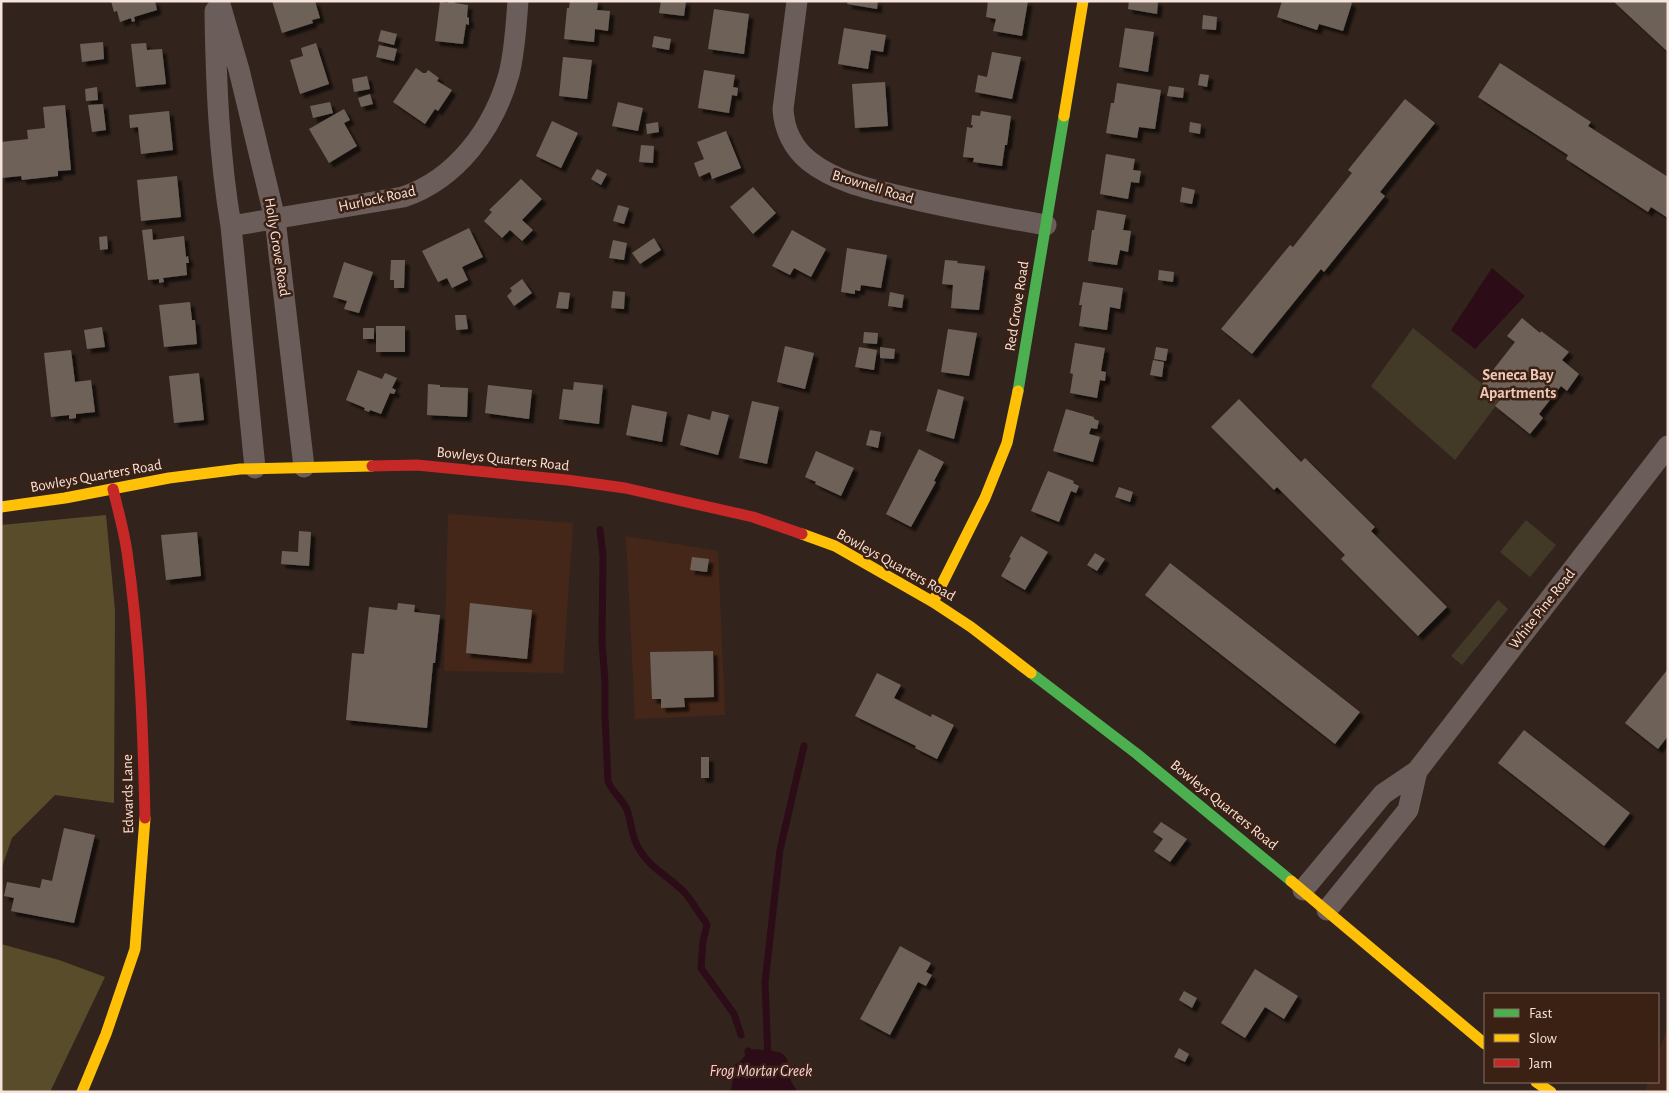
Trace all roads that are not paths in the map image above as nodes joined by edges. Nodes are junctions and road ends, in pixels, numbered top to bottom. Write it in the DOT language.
graph roads {
  1 [pos="214,1"];
  2 [pos="219,1"];
  3 [pos="518,1"];
  4 [pos="797,1"];
  5 [pos="1083,1"];
  6 [pos="275,219"];
  7 [pos="1046,225"];
  8 [pos="231,226"];
  9 [pos="1668,446"];
  10 [pos="304,467"];
  11 [pos="255,468"];
  12 [pos="113,489"];
  13 [pos="1,507"];
  14 [pos="933,602"];
  15 [pos="1417,771"];
  16 [pos="1303,890"];
  17 [pos="1327,910"];
  18 [pos="1484,1043"];
  19 [pos="1538,1083"];
  20 [pos="82,1092"];
  21 [pos="1552,1092"];
  1 -- 8 [label="street"];
  2 -- 6 [label="street, Holly Grove Road"];
  3 -- 6 [label="street, Hurlock Road"];
  4 -- 7 [label="street, Brownell Road"];
  5 -- 7 [label="street, Red Grove Road"];
  6 -- 8 [label="street, Hurlock Road"];
  6 -- 10 [label="street, Holly Grove Road"];
  7 -- 14 [label="street, Red Grove Road"];
  8 -- 11 [label="street"];
  9 -- 15 [label="street, White Pine Road"];
  10 -- 11 [label="street, Bowleys Quarters Road"];
  10 -- 14 [label="street, Bowleys Quarters Road"];
  11 -- 12 [label="street, Bowleys Quarters Road"];
  12 -- 13 [label="street, Bowleys Quarters Road"];
  12 -- 20 [label="street, Edwards Lane"];
  14 -- 16 [label="street, Bowleys Quarters Road"];
  15 -- 16 [label="street, White Pine Road"];
  15 -- 17 [label="street, White Pine Road"];
  16 -- 17 [label="street, Bowleys Quarters Road"];
  17 -- 18 [label="street, Bowleys Quarters Road"];
  19 -- 21 [label="street"];
}
